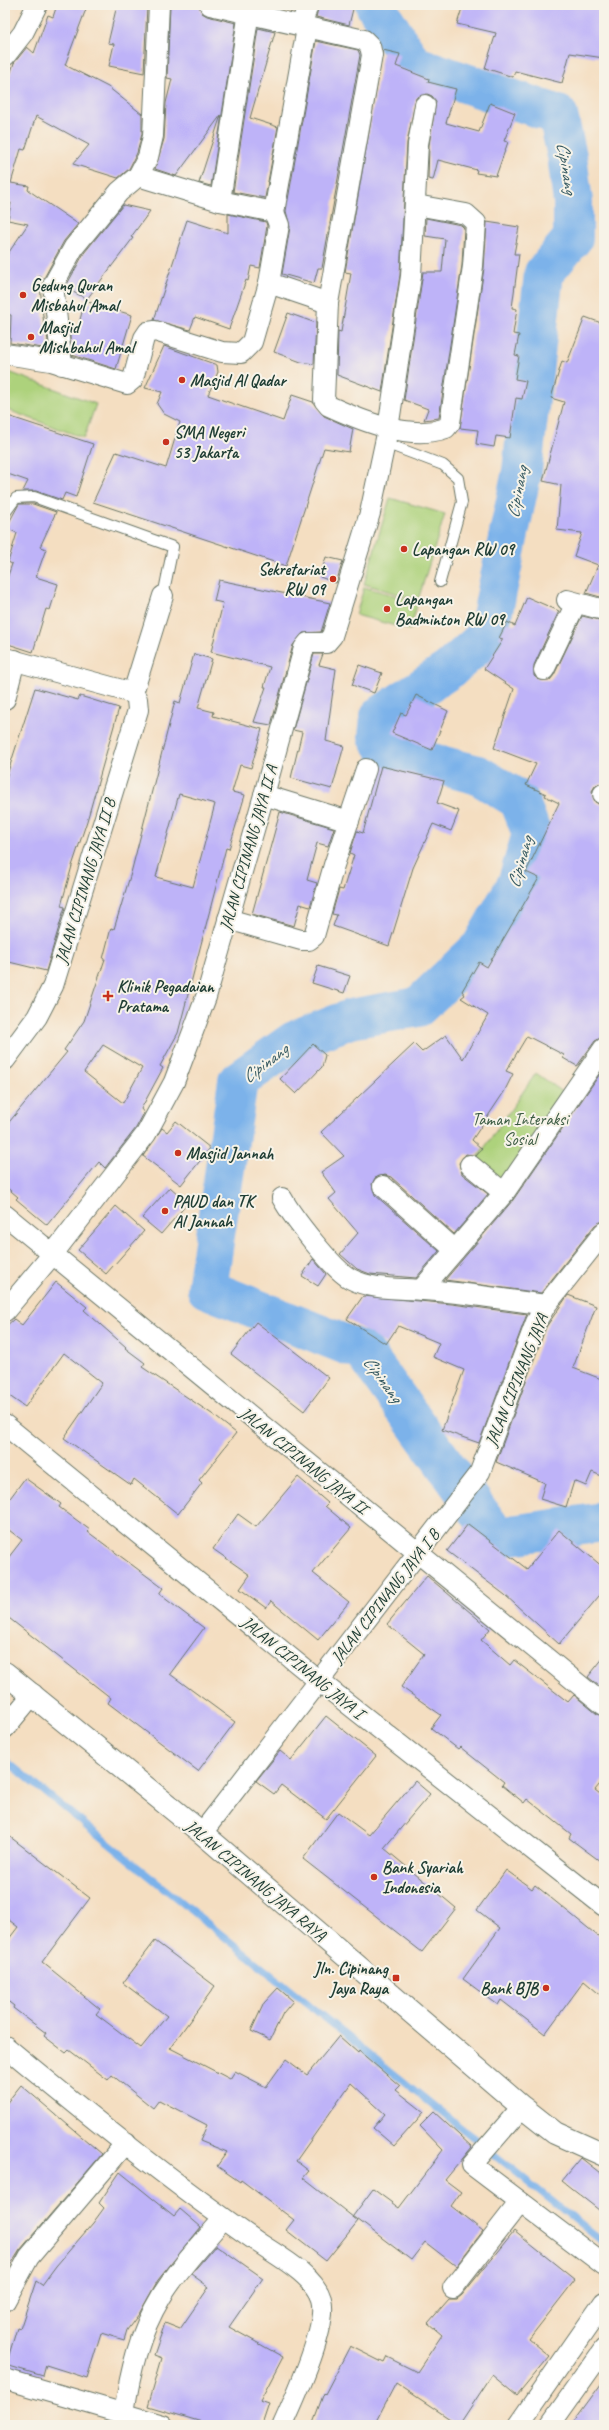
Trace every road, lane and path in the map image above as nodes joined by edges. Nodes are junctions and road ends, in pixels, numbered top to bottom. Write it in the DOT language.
graph roads {
  1 [pos="37,5"];
  2 [pos="159,5"];
  3 [pos="210,5"];
  4 [pos="308,5"];
  5 [pos="249,10"];
  6 [pos="307,28"];
  7 [pos="5,56"];
  8 [pos="425,105"];
  9 [pos="138,176"];
  10 [pos="220,201"];
  11 [pos="416,205"];
  12 [pos="274,212"];
  13 [pos="269,283"];
  14 [pos="328,303"];
  15 [pos="5,354"];
  16 [pos="62,365"];
  17 [pos="387,436"];
  18 [pos="5,514"];
  19 [pos="440,582"];
  20 [pos="163,596"];
  21 [pos="604,610"];
  22 [pos="10,659"];
  23 [pos="544,670"];
  24 [pos="132,693"];
  25 [pos="5,699"];
  26 [pos="366,769"];
  27 [pos="264,795"];
  28 [pos="349,821"];
  29 [pos="228,919"];
  30 [pos="604,1048"];
  31 [pos="5,1060"];
  32 [pos="470,1165"];
  33 [pos="383,1186"];
  34 [pos="504,1193"];
  35 [pos="282,1198"];
  36 [pos="5,1215"];
  37 [pos="604,1232"];
  38 [pos="455,1250"];
  39 [pos="52,1255"];
  40 [pos="422,1290"];
  41 [pos="546,1305"];
  42 [pos="5,1311"];
  43 [pos="5,1425"];
  44 [pos="451,1512"];
  45 [pos="420,1552"];
  46 [pos="5,1674"];
  47 [pos="318,1681"];
  48 [pos="33,1694"];
  49 [pos="604,1705"];
  50 [pos="10,1722"];
  51 [pos="202,1833"];
  52 [pos="604,1906"];
  53 [pos="7,2053"];
  54 [pos="522,2107"];
  55 [pos="126,2143"];
  56 [pos="602,2149"];
  57 [pos="520,2202"];
  58 [pos="223,2218"];
  59 [pos="604,2265"];
  60 [pos="453,2288"];
  61 [pos="5,2302"];
  62 [pos="604,2302"];
  63 [pos="604,2349"];
  64 [pos="5,2379"];
  65 [pos="124,2413"];
  66 [pos="163,2425"];
  67 [pos="283,2425"];
  68 [pos="518,2425"];
  69 [pos="550,2425"];
  1 -- 7 [label="street"];
  2 -- 9 [label="street"];
  3 -- 5 [label="street"];
  4 -- 6 [label="street"];
  5 -- 6 [label="street"];
  5 -- 10 [label="street"];
  6 -- 12 [label="street"];
  6 -- 14 [label="street"];
  8 -- 11 [label="street"];
  9 -- 10 [label="street"];
  9 -- 16 [label="street"];
  10 -- 12 [label="street"];
  11 -- 17 [label="street"];
  11 -- 17 [label="street"];
  12 -- 13 [label="street"];
  13 -- 14 [label="street"];
  13 -- 16 [label="street"];
  14 -- 17 [label="street"];
  15 -- 16 [label="street"];
  17 -- 19 [label="lane"];
  17 -- 27 [label="street, JALAN CIPINANG JAYA II A"];
  18 -- 20 [label="lane"];
  20 -- 24 [label="street"];
  21 -- 23 [label="street"];
  22 -- 24 [label="street"];
  22 -- 25 [label="street"];
  24 -- 31 [label="street, JALAN CIPINANG JAYA II B"];
  26 -- 28 [label="street"];
  27 -- 28 [label="street"];
  27 -- 29 [label="street, JALAN CIPINANG JAYA II A"];
  28 -- 29 [label="street"];
  29 -- 39 [label="street, JALAN CIPINANG JAYA II A"];
  30 -- 34 [label="street"];
  32 -- 34 [label="street"];
  33 -- 38 [label="street"];
  34 -- 38 [label="street"];
  35 -- 40 [label="street"];
  36 -- 39 [label="street, JALAN CIPINANG JAYA II"];
  37 -- 41 [label="street, JALAN CIPINANG JAYA"];
  38 -- 40 [label="street"];
  39 -- 42 [label="street, JALAN CIPINANG JAYA II A"];
  39 -- 45 [label="street, JALAN CIPINANG JAYA II"];
  40 -- 41 [label="street"];
  41 -- 44 [label="street, JALAN CIPINANG JAYA"];
  43 -- 47 [label="street, JALAN CIPINANG JAYA I"];
  44 -- 45 [label="street, JALAN CIPINANG JAYA I B"];
  45 -- 47 [label="street, JALAN CIPINANG JAYA I B"];
  45 -- 49 [label="street, JALAN CIPINANG JAYA II"];
  46 -- 48 [label="main road, JALAN CIPINANG JAYA RAYA"];
  47 -- 51 [label="street, JALAN CIPINANG JAYA I B"];
  47 -- 52 [label="street, JALAN CIPINANG JAYA I"];
  48 -- 50 [label="street"];
  48 -- 51 [label="main road, JALAN CIPINANG JAYA RAYA"];
  51 -- 54 [label="main road, JALAN CIPINANG JAYA RAYA"];
  53 -- 55 [label="street"];
  54 -- 56 [label="main road, JALAN CIPINANG JAYA RAYA"];
  54 -- 57 [label="street"];
  55 -- 58 [label="street"];
  55 -- 61 [label="street"];
  57 -- 59 [label="street"];
  57 -- 60 [label="street"];
  58 -- 65 [label="street"];
  58 -- 67 [label="street"];
  62 -- 68 [label="street"];
  63 -- 69 [label="street"];
  64 -- 65 [label="street"];
  65 -- 66 [label="street"];
}
